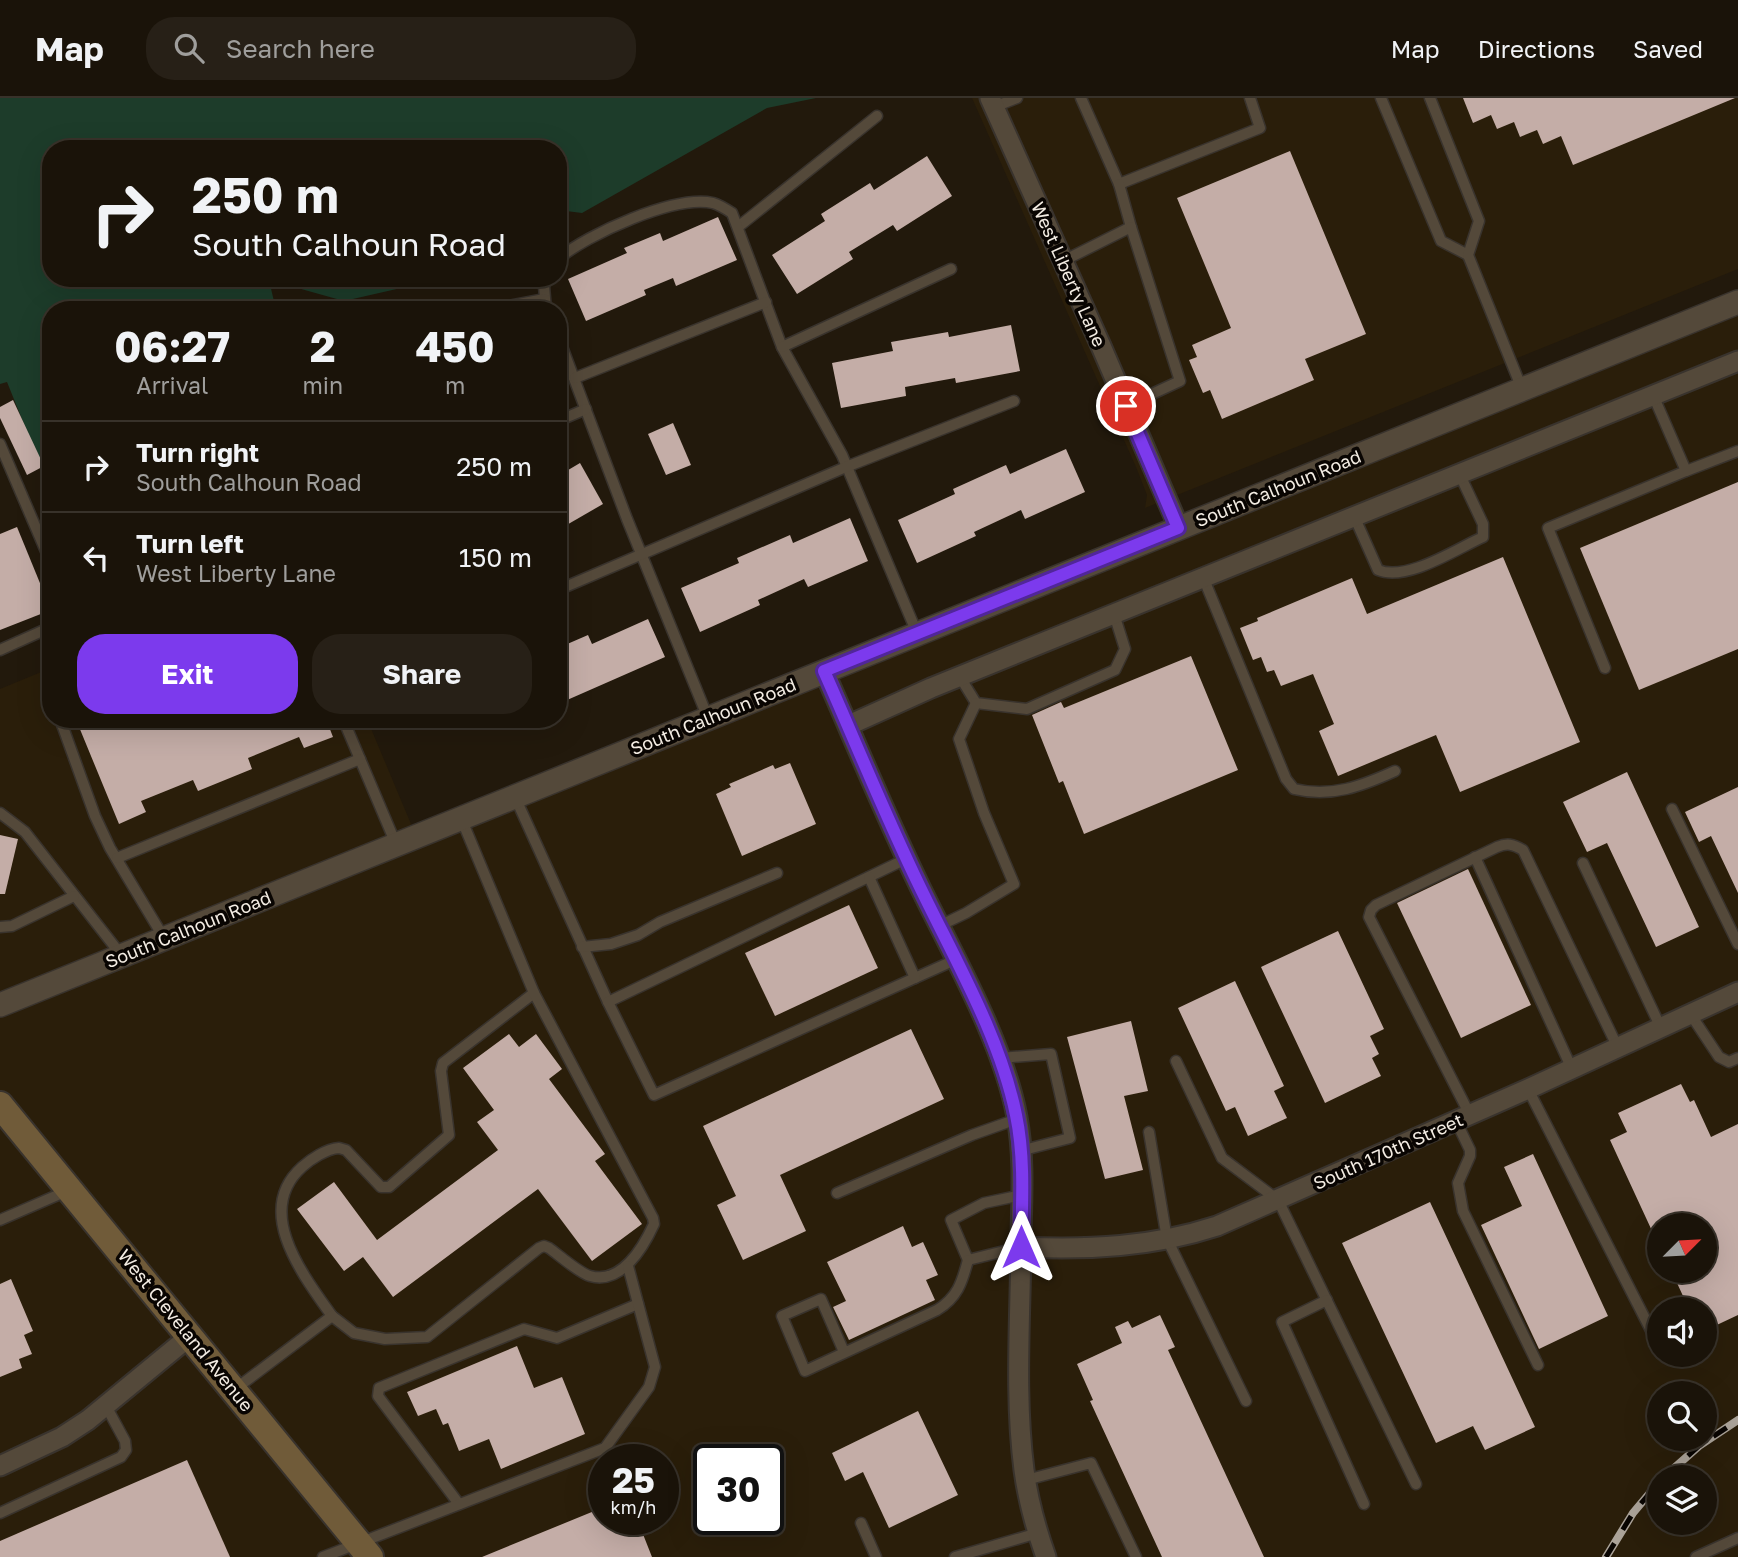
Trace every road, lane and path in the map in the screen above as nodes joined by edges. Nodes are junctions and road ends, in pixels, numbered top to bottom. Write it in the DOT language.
graph roads {
  1 [pos="1017,98"];
  2 [pos="1081,98"];
  3 [pos="1250,98"];
  4 [pos="1381,98"];
  5 [pos="1430,98"];
  6 [pos="992,103"];
  7 [pos="877,116"];
  8 [pos="1119,184"];
  9 [pos="738,227"];
  10 [pos="1131,227"];
  11 [pos="567,252"];
  12 [pos="1468,255"];
  13 [pos="1063,261"];
  14 [pos="951,269"];
  15 [pos="766,302"];
  16 [pos="1738,302"];
  17 [pos="782,347"];
  18 [pos="567,359"];
  19 [pos="1738,360"];
  20 [pos="575,378"];
  21 [pos="1522,389"];
  22 [pos="1653,395"];
  23 [pos="1014,401"];
  24 [pos="1126,406"];
  25 [pos="586,410"];
  26 [pos="567,417"];
  27 [pos="0,444"];
  28 [pos="1738,451"];
  29 [pos="846,467"];
  30 [pos="1686,471"];
  31 [pos="1459,473"];
  32 [pos="1353,516"];
  33 [pos="1178,528"];
  34 [pos="42,542"];
  35 [pos="642,556"];
  36 [pos="1203,577"];
  37 [pos="567,586"];
  38 [pos="1114,614"];
  39 [pos="42,632"];
  40 [pos="918,634"];
  41 [pos="0,649"];
  42 [pos="1605,668"];
  43 [pos="824,671"];
  44 [pos="960,677"];
  45 [pos="976,703"];
  46 [pos="708,718"];
  47 [pos="849,725"];
  48 [pos="63,728"];
  49 [pos="347,728"];
  50 [pos="360,760"];
  51 [pos="1395,771"];
  52 [pos="515,796"];
  53 [pos="1672,809"];
  54 [pos="0,813"];
  55 [pos="461,818"];
  56 [pos="396,844"];
  57 [pos="117,858"];
  58 [pos="1475,858"];
  59 [pos="906,859"];
  60 [pos="1583,863"];
  61 [pos="777,873"];
  62 [pos="869,877"];
  63 [pos="74,896"];
  64 [pos="939,926"];
  65 [pos="0,927"];
  66 [pos="164,939"];
  67 [pos="1738,944"];
  68 [pos="582,947"];
  69 [pos="122,956"];
  70 [pos="955,960"];
  71 [pos="915,978"];
  72 [pos="1738,992"];
  73 [pos="534,993"];
  74 [pos="608,1002"];
  75 [pos="0,1005"];
  76 [pos="1691,1015"];
  77 [pos="1662,1029"];
  78 [pos="1618,1048"];
  79 [pos="999,1058"];
  80 [pos="1738,1058"];
  81 [pos="1176,1061"];
  82 [pos="1572,1069"];
  83 [pos="1528,1089"];
  84 [pos="0,1105"];
  85 [pos="1463,1118"];
  86 [pos="1017,1119"];
  87 [pos="1149,1132"];
  88 [pos="1020,1151"];
  89 [pos="70,1190"];
  90 [pos="837,1194"];
  91 [pos="1021,1195"];
  92 [pos="1278,1200"];
  93 [pos="0,1220"];
  94 [pos="1167,1239"];
  95 [pos="1021,1247"];
  96 [pos="968,1260"];
  97 [pos="628,1266"];
  98 [pos="1327,1300"];
  99 [pos="638,1304"];
  100 [pos="332,1316"];
  101 [pos="1647,1322"];
  102 [pos="190,1336"];
  103 [pos="844,1352"];
  104 [pos="1538,1365"];
  105 [pos="234,1390"];
  106 [pos="1246,1401"];
  107 [pos="106,1406"];
  108 [pos="0,1466"];
  109 [pos="1026,1480"];
  110 [pos="1416,1484"];
  111 [pos="459,1504"];
  112 [pos="1364,1504"];
  113 [pos="0,1513"];
  114 [pos="861,1523"];
  115 [pos="1038,1533"];
  116 [pos="1738,1538"];
  117 [pos="364,1550"];
  118 [pos="323,1557"];
  119 [pos="876,1557"];
  120 [pos="955,1557"];
  121 [pos="1046,1557"];
  122 [pos="1136,1557"];
  123 [pos="1696,1557"];
  1 -- 6 [label="lane"];
  2 -- 8 [label="lane"];
  3 -- 8 [label="lane"];
  4 -- 12 [label="lane"];
  5 -- 12 [label="lane"];
  6 -- 13 [label="street, West Liberty Lane"];
  7 -- 9 [label="lane"];
  8 -- 10 [label="lane"];
  9 -- 11 [label="lane"];
  9 -- 15 [label="lane"];
  10 -- 13 [label="lane"];
  10 -- 24 [label="lane"];
  12 -- 21 [label="lane"];
  13 -- 24 [label="street, West Liberty Lane"];
  14 -- 17 [label="lane"];
  15 -- 17 [label="lane"];
  15 -- 20 [label="lane"];
  16 -- 21 [label="street, South Calhoun Road"];
  17 -- 29 [label="lane"];
  18 -- 20 [label="lane"];
  19 -- 22 [label="street"];
  20 -- 25 [label="lane"];
  21 -- 33 [label="street, South Calhoun Road"];
  22 -- 30 [label="lane"];
  22 -- 31 [label="street"];
  23 -- 29 [label="lane"];
  24 -- 33 [label="street, West Liberty Lane"];
  25 -- 26 [label="lane"];
  25 -- 35 [label="lane"];
  27 -- 34 [label="lane"];
  28 -- 30 [label="lane"];
  29 -- 35 [label="lane"];
  29 -- 40 [label="lane"];
  30 -- 42 [label="lane"];
  31 -- 32 [label="street"];
  31 -- 32 [label="lane"];
  32 -- 36 [label="street"];
  33 -- 40 [label="street, South Calhoun Road"];
  35 -- 37 [label="lane"];
  35 -- 46 [label="lane"];
  36 -- 38 [label="street"];
  36 -- 51 [label="lane"];
  38 -- 44 [label="street"];
  38 -- 45 [label="lane"];
  39 -- 41 [label="lane"];
  40 -- 43 [label="street, South Calhoun Road"];
  43 -- 46 [label="street, South Calhoun Road"];
  43 -- 47 [label="street"];
  44 -- 45 [label="lane"];
  44 -- 47 [label="street"];
  45 -- 64 [label="lane"];
  46 -- 52 [label="street, South Calhoun Road"];
  47 -- 59 [label="street"];
  48 -- 57 [label="lane"];
  49 -- 50 [label="lane"];
  50 -- 56 [label="lane"];
  50 -- 57 [label="lane"];
  52 -- 55 [label="street, South Calhoun Road"];
  52 -- 68 [label="lane"];
  53 -- 67 [label="lane"];
  54 -- 63 [label="lane"];
  55 -- 56 [label="street, South Calhoun Road"];
  55 -- 73 [label="lane"];
  56 -- 66 [label="street, South Calhoun Road"];
  57 -- 66 [label="lane"];
  58 -- 78 [label="lane"];
  58 -- 82 [label="lane"];
  58 -- 85 [label="lane"];
  59 -- 62 [label="lane"];
  59 -- 64 [label="street"];
  60 -- 77 [label="lane"];
  61 -- 68 [label="lane"];
  62 -- 71 [label="lane"];
  62 -- 74 [label="lane"];
  63 -- 65 [label="lane"];
  63 -- 69 [label="lane"];
  64 -- 70 [label="street"];
  66 -- 69 [label="street, South Calhoun Road"];
  68 -- 74 [label="lane"];
  69 -- 75 [label="street, South Calhoun Road"];
  70 -- 71 [label="lane"];
  70 -- 79 [label="street"];
  71 -- 74 [label="lane"];
  72 -- 76 [label="street, South 170th Street"];
  73 -- 97 [label="lane"];
  73 -- 100 [label="lane"];
  76 -- 77 [label="street, South 170th Street"];
  76 -- 80 [label="lane"];
  77 -- 78 [label="street, South 170th Street"];
  78 -- 82 [label="street, South 170th Street"];
  79 -- 86 [label="street"];
  79 -- 88 [label="lane"];
  81 -- 92 [label="lane"];
  82 -- 83 [label="street, South 170th Street"];
  83 -- 85 [label="street, South 170th Street"];
  83 -- 101 [label="lane"];
  84 -- 89 [label="main road, West Cleveland Avenue"];
  85 -- 92 [label="street, South 170th Street"];
  85 -- 104 [label="lane"];
  86 -- 88 [label="street"];
  86 -- 90 [label="lane"];
  87 -- 94 [label="lane"];
  88 -- 91 [label="street"];
  89 -- 93 [label="lane"];
  89 -- 102 [label="main road, West Cleveland Avenue"];
  91 -- 95 [label="street"];
  91 -- 96 [label="lane"];
  92 -- 94 [label="street, South 170th Street"];
  92 -- 98 [label="lane"];
  94 -- 95 [label="street, South 170th Street"];
  94 -- 106 [label="lane"];
  95 -- 96 [label="lane"];
  95 -- 109 [label="street"];
  96 -- 103 [label="lane"];
  97 -- 99 [label="lane"];
  97 -- 100 [label="lane"];
  98 -- 110 [label="lane"];
  98 -- 112 [label="lane"];
  99 -- 111 [label="lane"];
  99 -- 111 [label="lane"];
  100 -- 105 [label="lane"];
  102 -- 105 [label="main road, West Cleveland Avenue"];
  102 -- 107 [label="street"];
  103 -- 103 [label="lane"];
  105 -- 117 [label="main road, West Cleveland Avenue"];
  107 -- 108 [label="street"];
  107 -- 113 [label="lane"];
  109 -- 115 [label="street"];
  109 -- 122 [label="lane"];
  111 -- 117 [label="lane"];
  114 -- 119 [label="lane"];
  115 -- 120 [label="lane"];
  115 -- 121 [label="street"];
  116 -- 123 [label="lane"];
  117 -- 118 [label="lane"];
}
